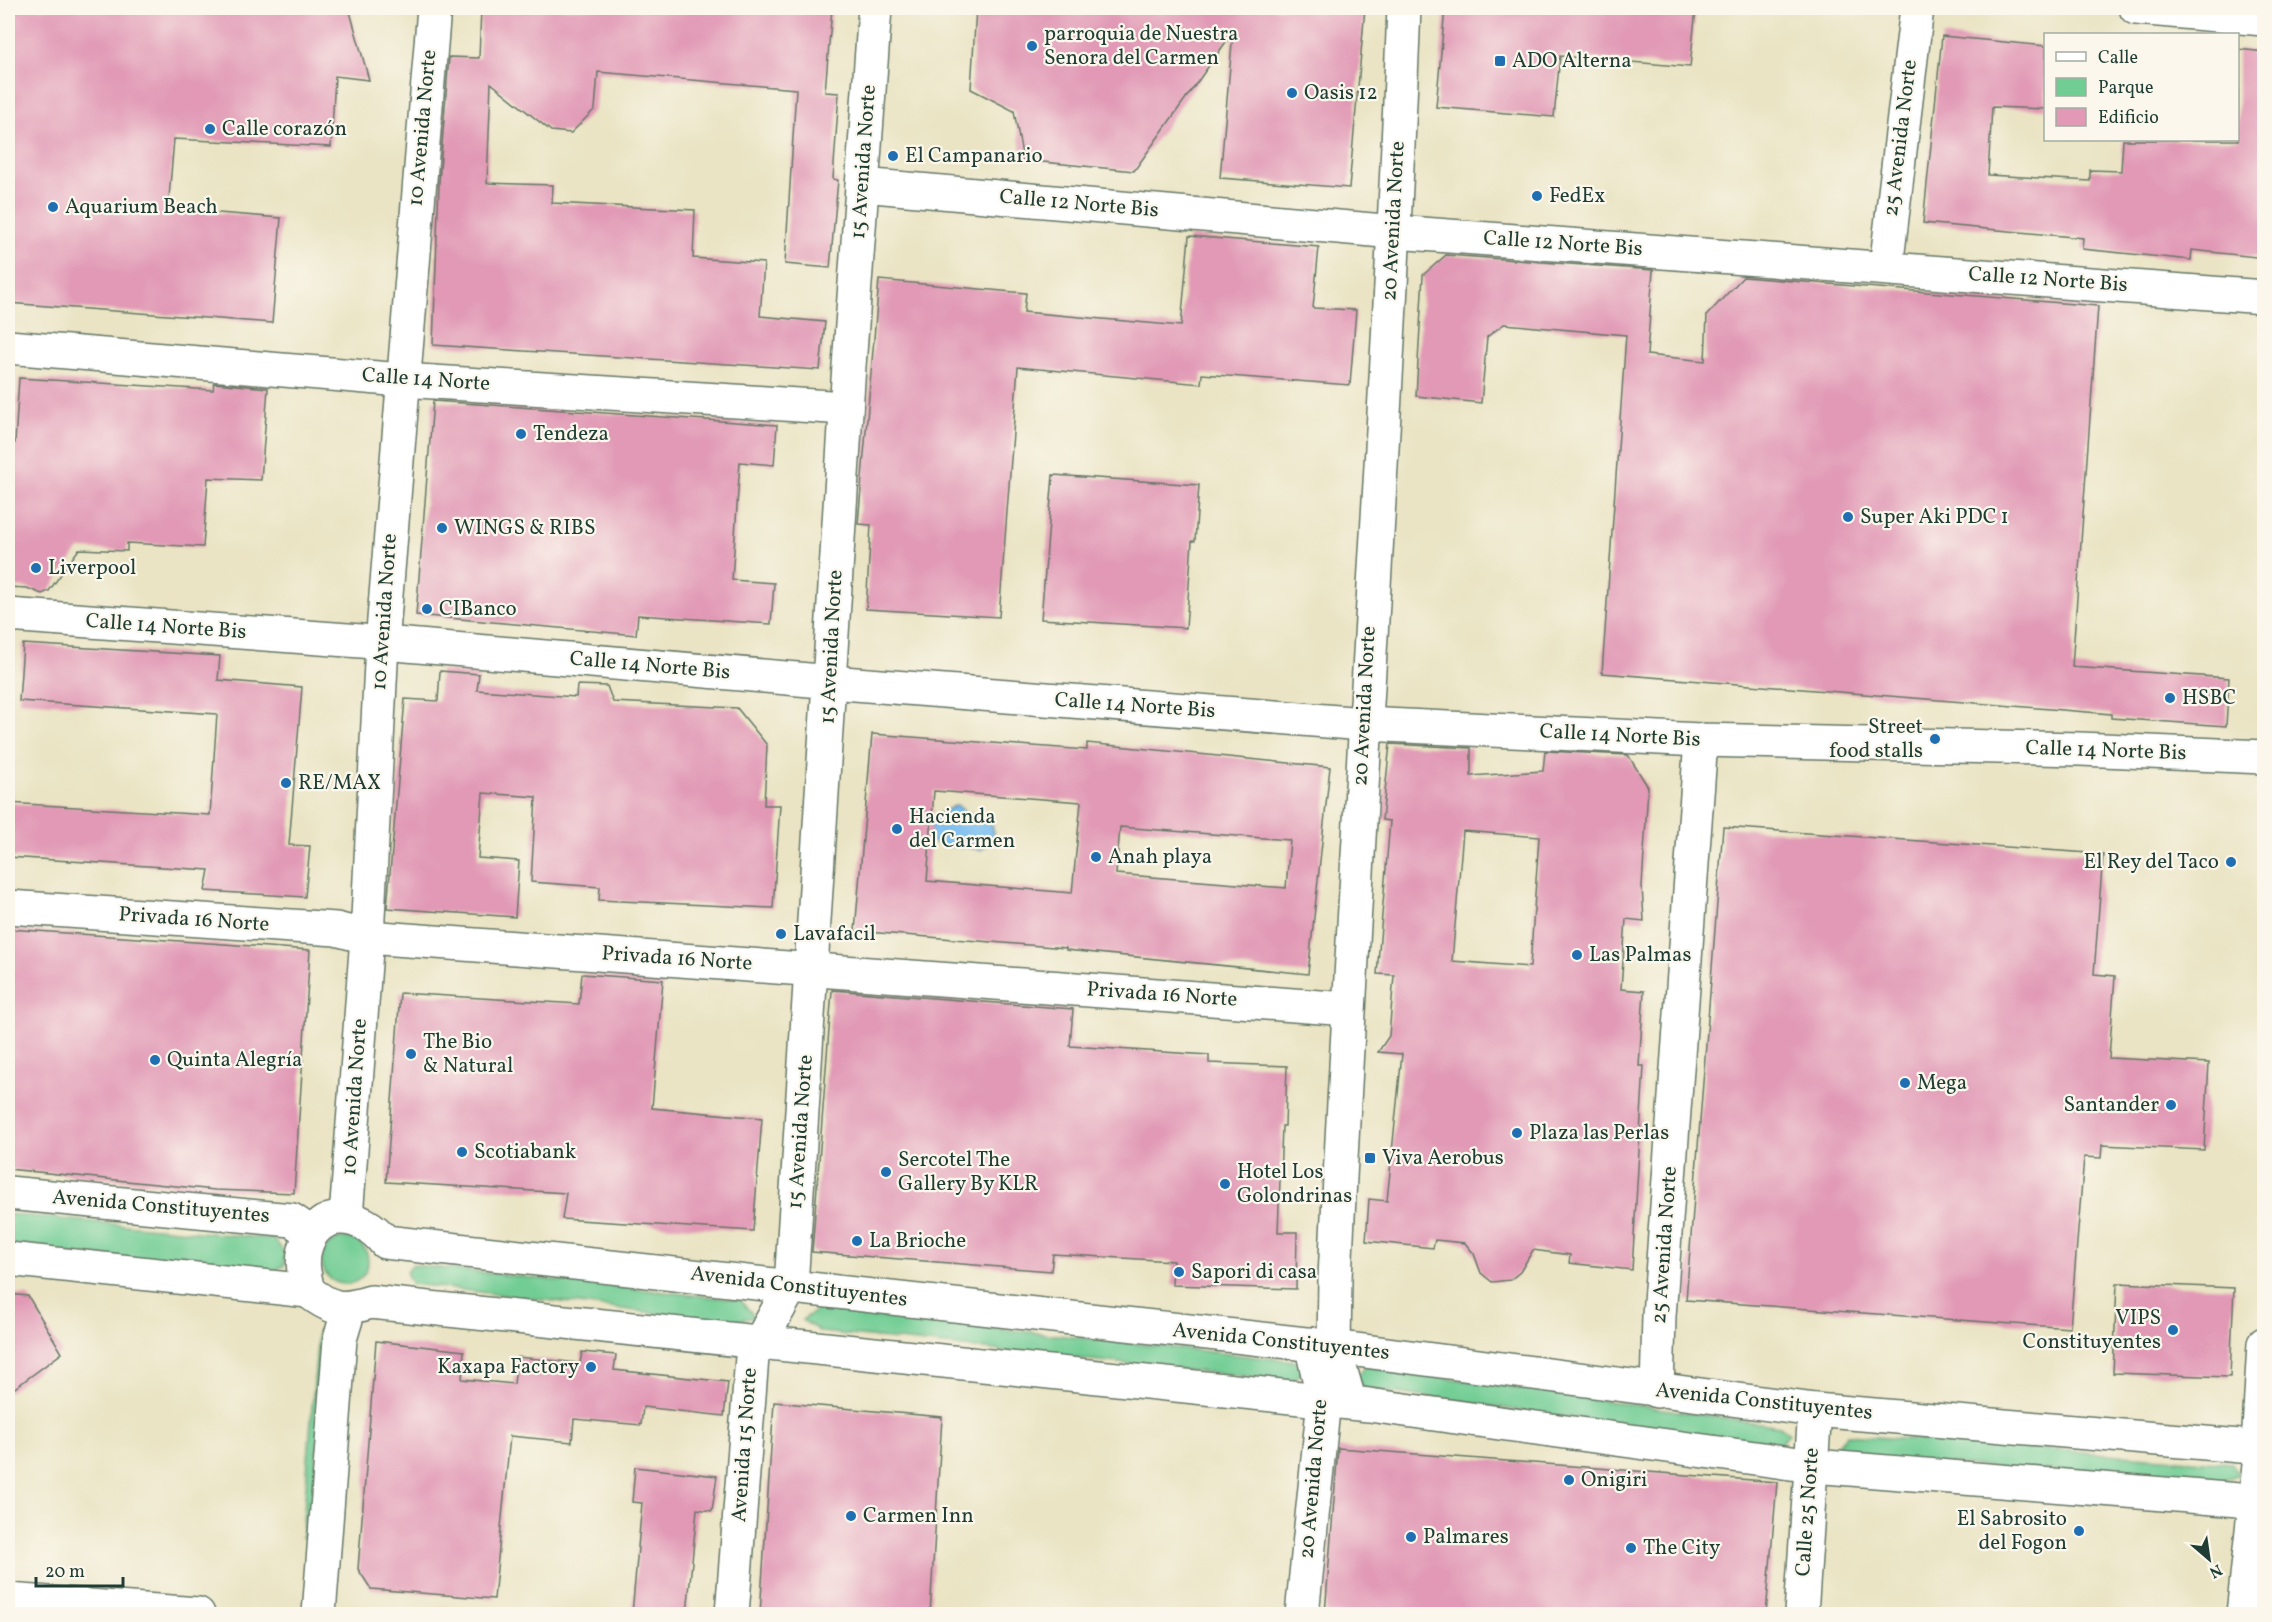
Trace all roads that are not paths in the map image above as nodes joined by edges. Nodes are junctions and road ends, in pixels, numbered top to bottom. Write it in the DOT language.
graph roads {
  1 [pos="434,8"];
  2 [pos="875,8"];
  3 [pos="1404,8"];
  4 [pos="1917,8"];
  5 [pos="2136,8"];
  6 [pos="2259,15"];
  7 [pos="862,185"];
  8 [pos="1395,232"];
  9 [pos="1887,268"];
  10 [pos="2265,297"];
  11 [pos="8,347"];
  12 [pos="402,380"];
  13 [pos="846,408"];
  14 [pos="8,615"];
  15 [pos="382,644"];
  16 [pos="830,682"];
  17 [pos="1364,724"];
  18 [pos="1701,740"];
  19 [pos="2265,757"];
  20 [pos="8,907"];
  21 [pos="367,937"];
  22 [pos="811,968"];
  23 [pos="1348,1009"];
  24 [pos="8,1193"];
  25 [pos="346,1218"];
  26 [pos="311,1233"];
  27 [pos="8,1259"];
  28 [pos="791,1286"];
  29 [pos="308,1291"];
  30 [pos="349,1309"];
  31 [pos="759,1342"];
  32 [pos="2265,1344"];
  33 [pos="1323,1346"];
  34 [pos="1657,1391"];
  35 [pos="1337,1402"];
  36 [pos="1815,1410"];
  37 [pos="2263,1448"];
  38 [pos="1813,1466"];
  39 [pos="2260,1502"];
  40 [pos="8,1600"];
  41 [pos="198,1614"];
  42 [pos="319,1614"];
  43 [pos="732,1614"];
  44 [pos="1302,1614"];
  45 [pos="1801,1614"];
  46 [pos="2243,1614"];
  1 -- 12 [label="street, 10 Avenida Norte"];
  2 -- 7 [label="street, 15 Avenida Norte"];
  3 -- 8 [label="street, 20 Avenida Norte"];
  4 -- 9 [label="street, 25 Avenida Norte"];
  5 -- 6 [label="street"];
  7 -- 8 [label="street, Calle 12 Norte Bis"];
  7 -- 13 [label="street, 15 Avenida Norte"];
  8 -- 9 [label="street, Calle 12 Norte Bis"];
  8 -- 17 [label="street, 20 Avenida Norte"];
  9 -- 10 [label="street, Calle 12 Norte Bis"];
  11 -- 12 [label="street, Calle 14 Norte"];
  12 -- 13 [label="street, Calle 14 Norte"];
  12 -- 15 [label="street, 10 Avenida Norte"];
  13 -- 16 [label="street, 15 Avenida Norte"];
  14 -- 15 [label="street, Calle 14 Norte Bis"];
  15 -- 16 [label="street, Calle 14 Norte Bis"];
  15 -- 21 [label="street, 10 Avenida Norte"];
  16 -- 17 [label="street, Calle 14 Norte Bis"];
  16 -- 22 [label="street, 15 Avenida Norte"];
  17 -- 18 [label="street, Calle 14 Norte Bis"];
  17 -- 23 [label="street, 20 Avenida Norte"];
  18 -- 19 [label="street, Calle 14 Norte Bis"];
  18 -- 34 [label="street, 25 Avenida Norte"];
  20 -- 21 [label="street, Privada 16 Norte"];
  21 -- 22 [label="street, Privada 16 Norte"];
  21 -- 25 [label="street, 10 Avenida Norte"];
  22 -- 23 [label="street, Privada 16 Norte"];
  22 -- 28 [label="street, 15 Avenida Norte"];
  23 -- 33 [label="street, 20 Avenida Norte"];
  24 -- 26 [label="street, Avenida Constituyentes"];
  25 -- 26 [label="street"];
  25 -- 28 [label="street, Avenida Constituyentes"];
  26 -- 29 [label="street"];
  27 -- 29 [label="street"];
  28 -- 31 [label="street, Avenida 15 Norte"];
  28 -- 33 [label="street, Avenida Constituyentes"];
  29 -- 30 [label="street"];
  30 -- 31 [label="street"];
  30 -- 42 [label="street"];
  31 -- 35 [label="street"];
  31 -- 43 [label="street, Avenida 15 Norte"];
  32 -- 37 [label="street"];
  33 -- 34 [label="street, Avenida Constituyentes"];
  33 -- 35 [label="street, 20 Avenida Norte"];
  34 -- 36 [label="street, Avenida Constituyentes"];
  35 -- 38 [label="street"];
  35 -- 44 [label="street, 20 Avenida Norte"];
  36 -- 37 [label="street, Avenida Constituyentes"];
  36 -- 38 [label="street, Calle 25 Norte"];
  37 -- 39 [label="street"];
  38 -- 39 [label="street"];
  38 -- 45 [label="street, Calle 25 Norte"];
  39 -- 46 [label="street"];
  40 -- 41 [label="street"];
}
